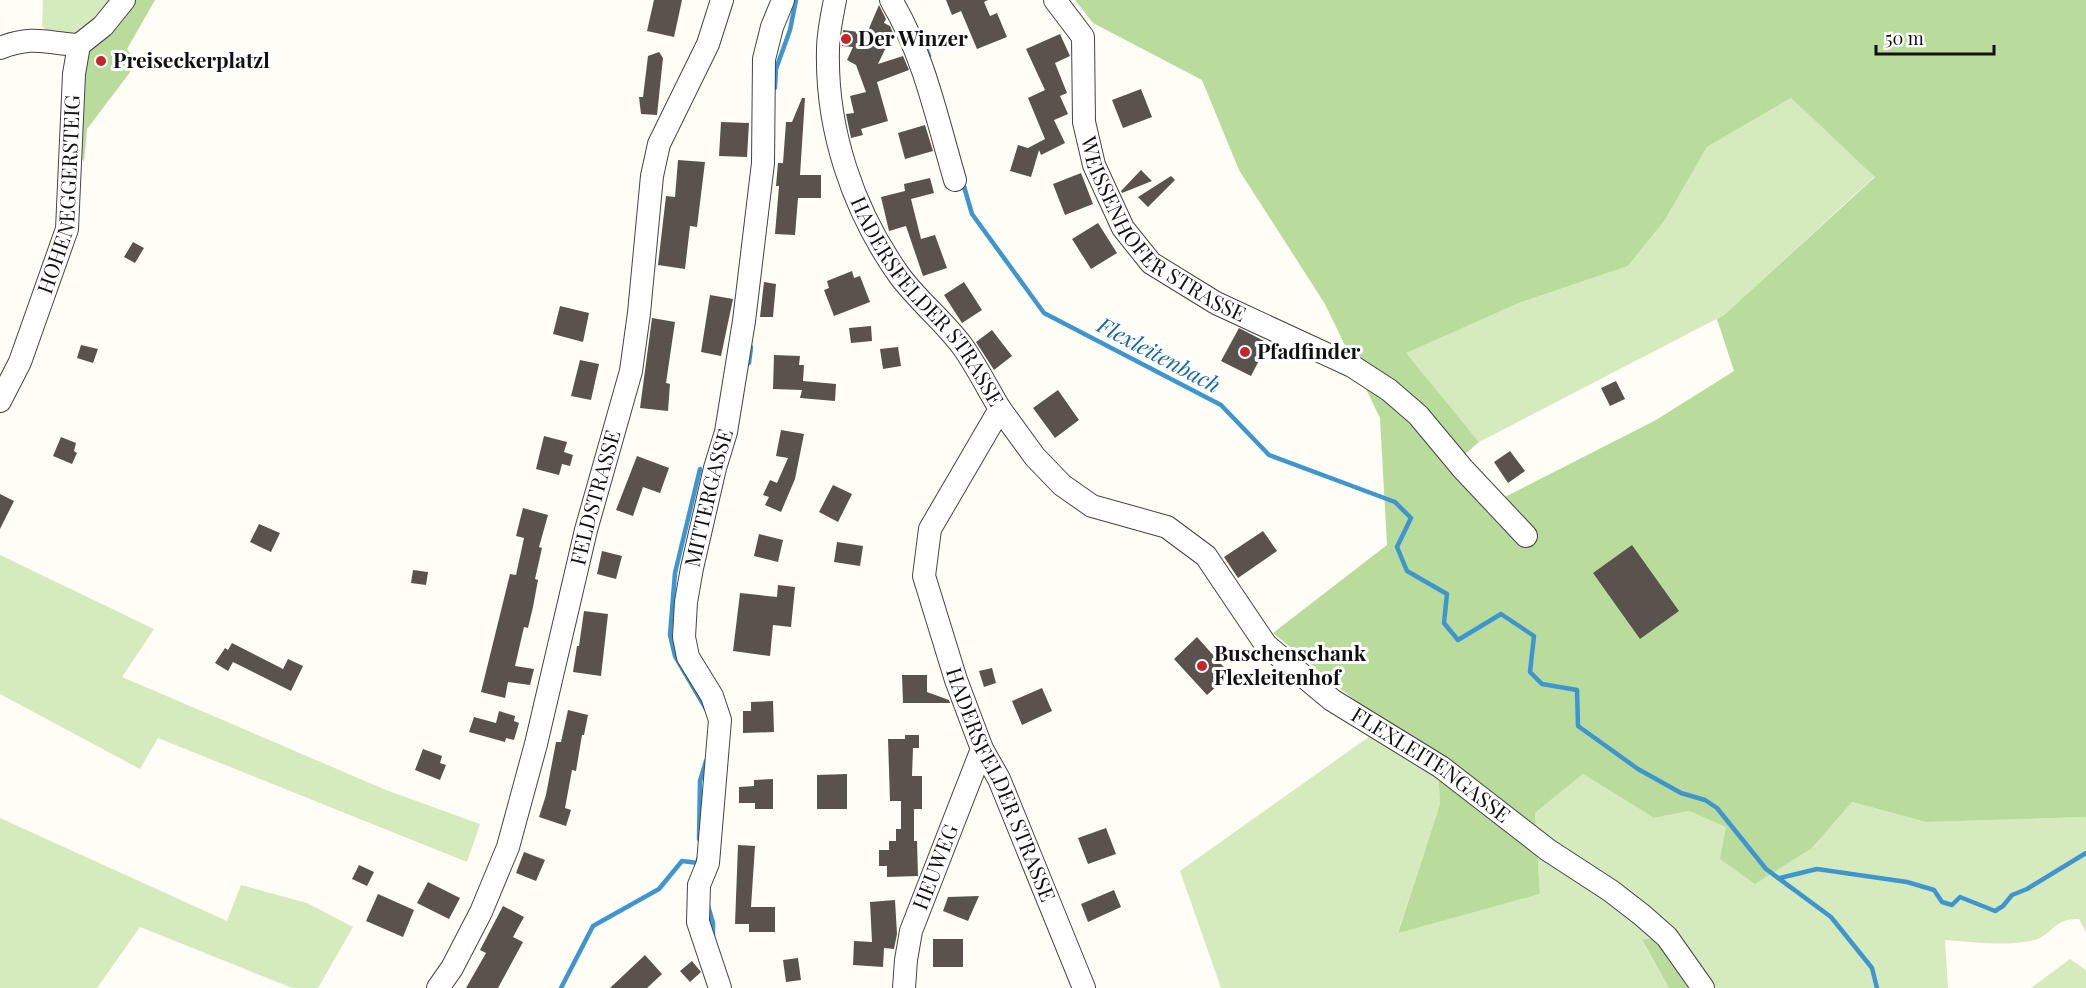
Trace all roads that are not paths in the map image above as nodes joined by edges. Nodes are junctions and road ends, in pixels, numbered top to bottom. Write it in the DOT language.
graph roads {
  1 [pos="124,0"];
  2 [pos="722,0"];
  3 [pos="783,0"];
  4 [pos="835,0"];
  5 [pos="891,0"];
  6 [pos="1054,0"];
  7 [pos="79,45"];
  8 [pos="0,48"];
  9 [pos="955,180"];
  10 [pos="0,401"];
  11 [pos="1000,409"];
  12 [pos="1526,536"];
  13 [pos="982,749"];
  14 [pos="438,988"];
  15 [pos="720,988"];
  16 [pos="904,988"];
  17 [pos="1084,988"];
  18 [pos="1703,988"];
  1 -- 7 [label="street"];
  2 -- 14 [label="street, FELDSTRASSE"];
  3 -- 15 [label="street, MITTERGASSE"];
  4 -- 11 [label="street, HADERSFELDER STRASSE"];
  5 -- 9 [label="street"];
  6 -- 12 [label="street, WEISSENHOFER STRASSE"];
  7 -- 8 [label="street"];
  7 -- 10 [label="street, HOHENEGGERSTEIG"];
  11 -- 13 [label="street, HADERSFELDER STRASSE"];
  11 -- 18 [label="street, FLEXLEITENGASSE"];
  13 -- 16 [label="street, HEUWEG"];
  13 -- 17 [label="street, HADERSFELDER STRASSE"];
}
